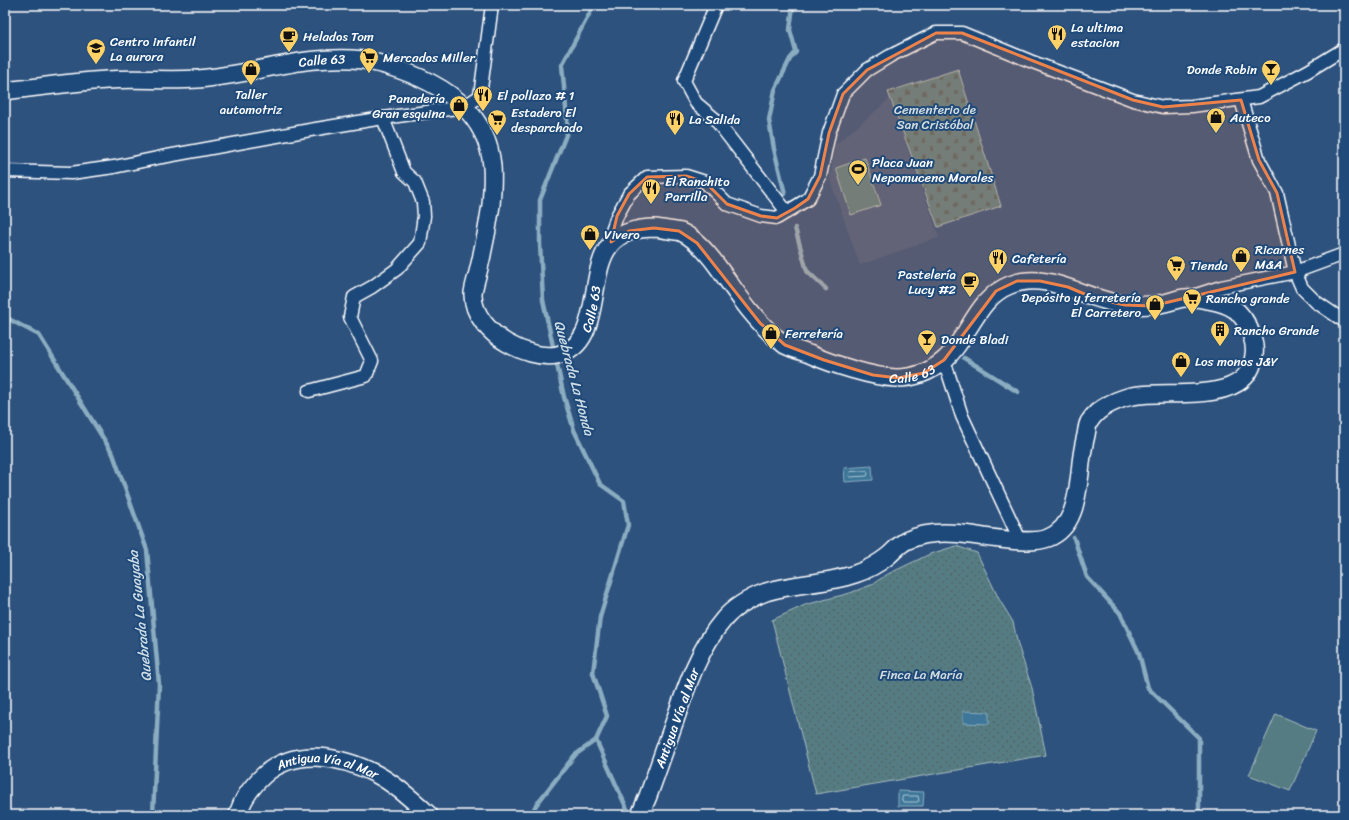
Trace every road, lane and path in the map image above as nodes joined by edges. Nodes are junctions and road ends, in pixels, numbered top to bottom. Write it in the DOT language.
graph roads {
  1 [pos="492,5"];
  2 [pos="716,5"];
  3 [pos="1344,49"];
  4 [pos="5,91"];
  5 [pos="1241,100"];
  6 [pos="464,108"];
  7 [pos="383,118"];
  8 [pos="5,171"];
  9 [pos="787,212"];
  10 [pos="611,242"];
  11 [pos="1344,254"];
  12 [pos="1295,272"];
  13 [pos="1188,298"];
  14 [pos="1344,321"];
  15 [pos="944,360"];
  16 [pos="309,391"];
  17 [pos="1020,540"];
  18 [pos="238,815"];
  19 [pos="429,815"];
  20 [pos="640,815"];
  1 -- 6 [label="street"];
  2 -- 9 [label="street"];
  3 -- 5 [label="street"];
  4 -- 6 [label="main road, Calle 63"];
  5 -- 9 [label="street"];
  5 -- 12 [label="street"];
  6 -- 7 [label="street"];
  6 -- 10 [label="main road, Calle 63"];
  7 -- 8 [label="street"];
  7 -- 16 [label="street"];
  9 -- 10 [label="street"];
  10 -- 15 [label="main road, Calle 63"];
  11 -- 12 [label="street"];
  12 -- 13 [label="street"];
  12 -- 14 [label="street"];
  13 -- 15 [label="main road, Calle 63"];
  13 -- 17 [label="main road, Calle 63"];
  15 -- 17 [label="street"];
  17 -- 20 [label="main road, Antigua Vía al Mar"];
  18 -- 19 [label="main road, Antigua Vía al Mar"];
}
